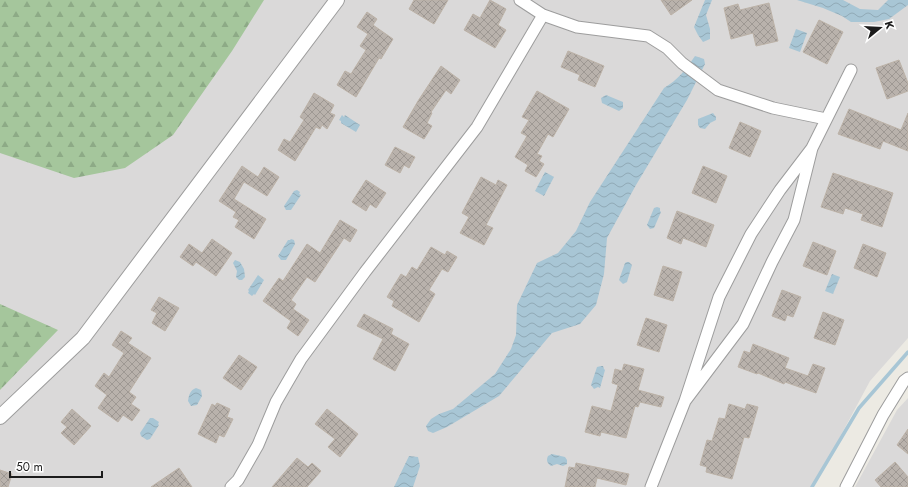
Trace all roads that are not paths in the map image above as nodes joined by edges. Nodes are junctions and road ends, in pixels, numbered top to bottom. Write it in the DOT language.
graph roads {
  1 [pos="337,0"];
  2 [pos="520,0"];
  3 [pos="543,15"];
  4 [pos="851,70"];
  5 [pos="826,120"];
  6 [pos="812,148"];
  7 [pos="908,378"];
  8 [pos="685,401"];
  9 [pos="0,417"];
  10 [pos="231,487"];
  11 [pos="651,487"];
  12 [pos="846,487"];
  1 -- 9 [label="street"];
  2 -- 3 [label="street"];
  3 -- 5 [label="street"];
  3 -- 10 [label="street"];
  4 -- 5 [label="street"];
  5 -- 6 [label="street"];
  6 -- 8 [label="street"];
  6 -- 8 [label="street"];
  7 -- 12 [label="street"];
  8 -- 11 [label="street"];
}
